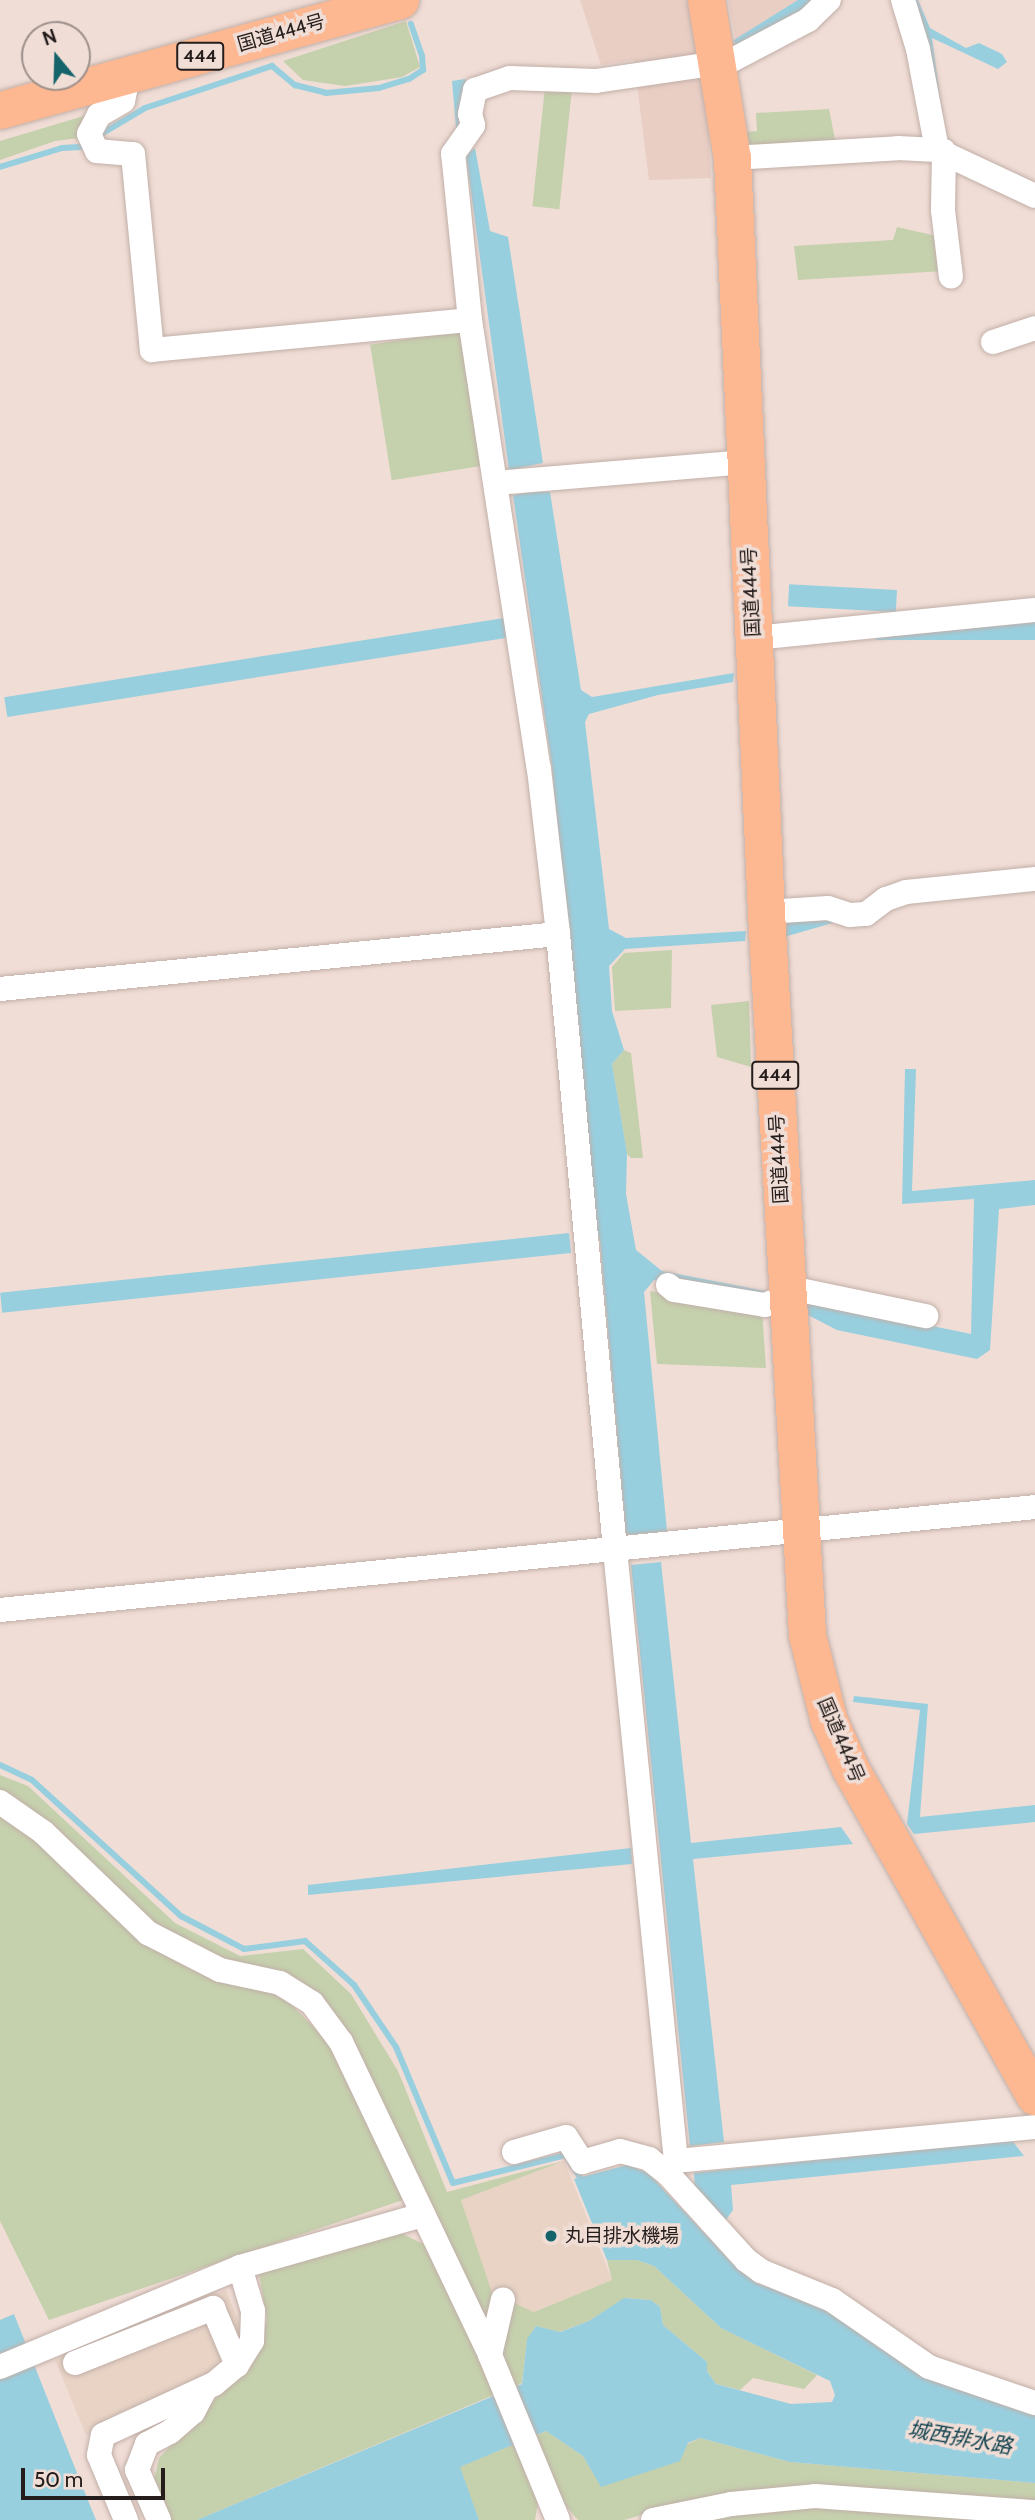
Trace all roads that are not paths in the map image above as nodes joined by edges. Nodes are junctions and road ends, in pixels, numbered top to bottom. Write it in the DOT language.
graph roads {
  1 [pos="400,0"];
  2 [pos="706,0"];
  3 [pos="829,0"];
  4 [pos="903,0"];
  5 [pos="718,65"];
  6 [pos="128,76"];
  7 [pos="0,110"];
  8 [pos="941,150"];
  9 [pos="732,158"];
  10 [pos="1035,196"];
  11 [pos="951,277"];
  12 [pos="470,320"];
  13 [pos="1035,328"];
  14 [pos="992,342"];
  15 [pos="746,462"];
  16 [pos="496,483"];
  17 [pos="1035,610"];
  18 [pos="754,638"];
  19 [pos="1035,880"];
  20 [pos="766,912"];
  21 [pos="558,934"];
  22 [pos="0,989"];
  23 [pos="668,1286"];
  24 [pos="787,1297"];
  25 [pos="926,1316"];
  26 [pos="1035,1507"];
  27 [pos="800,1530"];
  28 [pos="615,1550"];
  29 [pos="0,1610"];
  30 [pos="0,1802"];
  31 [pos="1035,2096"];
  32 [pos="1035,2127"];
  33 [pos="514,2152"];
  34 [pos="690,2163"];
  35 [pos="423,2215"];
  36 [pos="240,2267"];
  37 [pos="503,2299"];
  38 [pos="490,2356"];
  39 [pos="75,2363"];
  40 [pos="237,2365"];
  41 [pos="0,2367"];
  42 [pos="206,2387"];
  43 [pos="1035,2403"];
  44 [pos="1035,2512"];
  45 [pos="127,2520"];
  46 [pos="159,2520"];
  47 [pos="558,2520"];
  48 [pos="653,2520"];
  1 -- 6 [label="highway, 国道444号 / 444"];
  2 -- 5 [label="highway, 国道444号 / 444"];
  3 -- 5 [label="street"];
  4 -- 8 [label="street"];
  5 -- 9 [label="highway, 国道444号 / 444"];
  5 -- 12 [label="street"];
  6 -- 7 [label="highway, 国道444号 / 444"];
  6 -- 12 [label="street"];
  8 -- 9 [label="street"];
  8 -- 10 [label="street"];
  8 -- 11 [label="street"];
  9 -- 15 [label="highway, 国道444号 / 444"];
  12 -- 16 [label="street"];
  13 -- 14 [label="street"];
  15 -- 16 [label="street"];
  15 -- 18 [label="highway, 国道444号 / 444"];
  16 -- 21 [label="street"];
  17 -- 18 [label="street"];
  18 -- 20 [label="highway, 国道444号 / 444"];
  19 -- 20 [label="street"];
  20 -- 24 [label="highway, 国道444号 / 444"];
  21 -- 22 [label="street"];
  21 -- 28 [label="street"];
  23 -- 24 [label="street"];
  24 -- 25 [label="street"];
  24 -- 27 [label="highway, 国道444号 / 444"];
  26 -- 27 [label="street"];
  27 -- 28 [label="street"];
  27 -- 31 [label="highway, 国道444号 / 444"];
  28 -- 29 [label="street"];
  28 -- 34 [label="street"];
  30 -- 35 [label="street"];
  32 -- 34 [label="street"];
  33 -- 34 [label="street"];
  34 -- 43 [label="street"];
  35 -- 36 [label="street"];
  35 -- 38 [label="street"];
  36 -- 40 [label="street"];
  36 -- 41 [label="street"];
  37 -- 38 [label="street"];
  38 -- 47 [label="street"];
  39 -- 40 [label="street"];
  40 -- 42 [label="street"];
  42 -- 45 [label="street"];
  42 -- 46 [label="street"];
  44 -- 48 [label="street"];
}
